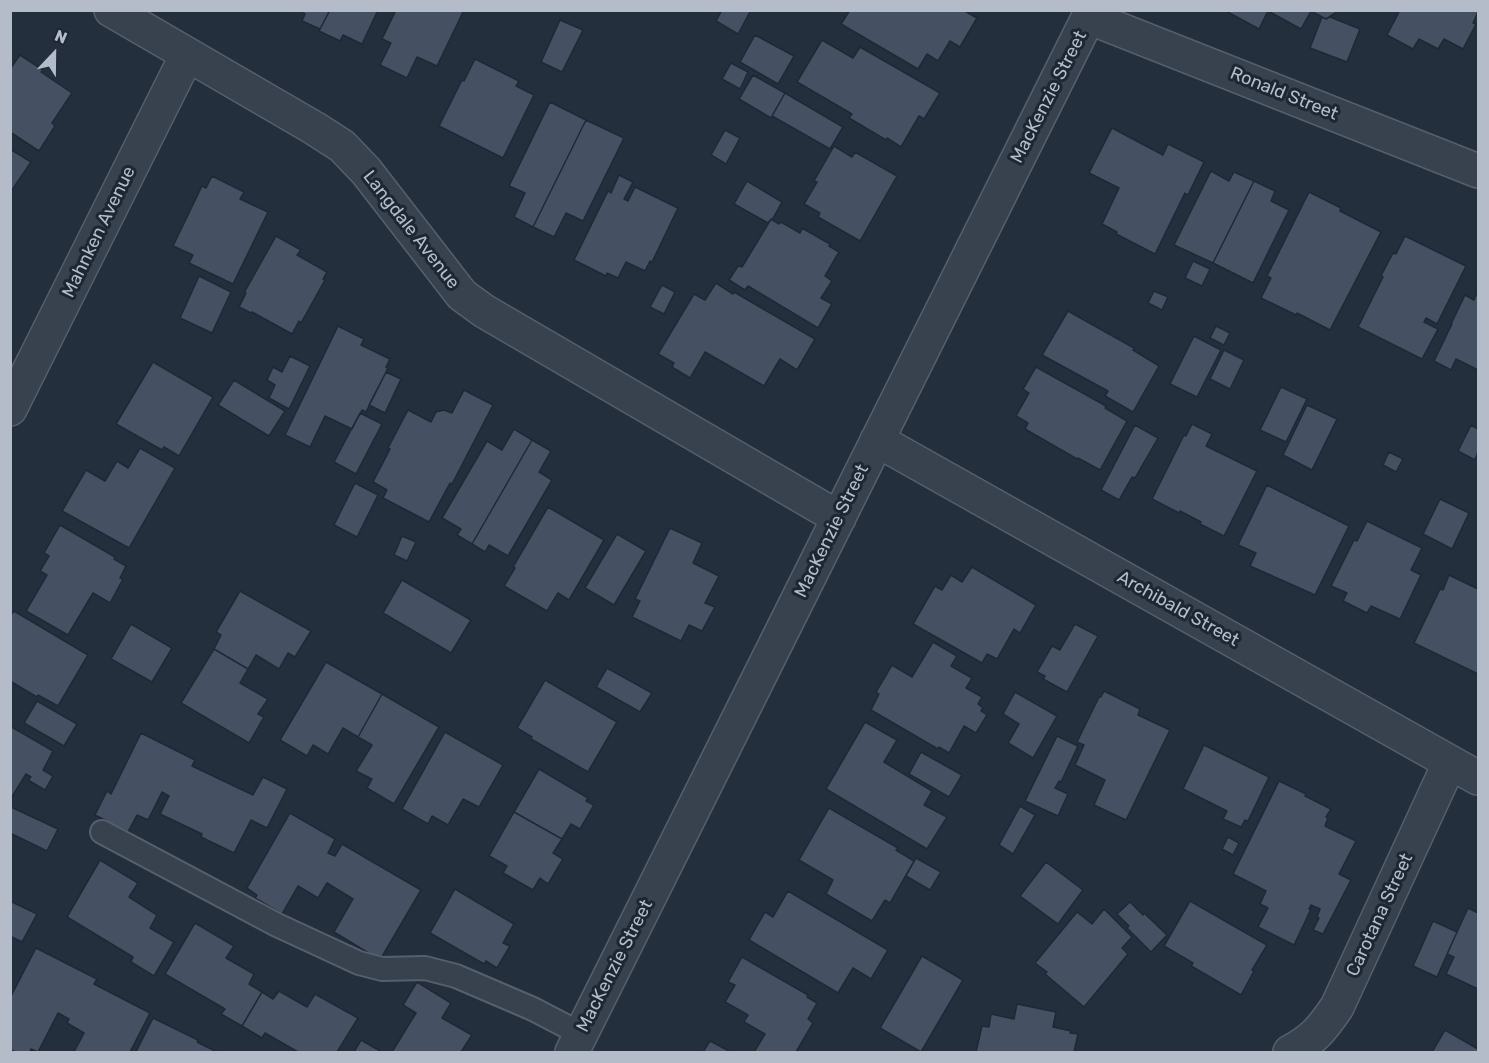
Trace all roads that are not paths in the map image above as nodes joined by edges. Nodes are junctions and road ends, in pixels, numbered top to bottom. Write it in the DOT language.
graph roads {
  1 [pos="111,10"];
  2 [pos="1090,14"];
  3 [pos="187,55"];
  4 [pos="1479,171"];
  5 [pos="10,409"];
  6 [pos="877,440"];
  7 [pos="839,518"];
  8 [pos="1450,762"];
  9 [pos="1479,778"];
  10 [pos="102,832"];
  11 [pos="577,1044"];
  12 [pos="1290,1053"];
  1 -- 3 [label="street, Langdale Avenue"];
  2 -- 4 [label="street, Ronald Street"];
  2 -- 6 [label="street, MacKenzie Street"];
  3 -- 5 [label="street, Mahnken Avenue"];
  3 -- 7 [label="street, Langdale Avenue"];
  6 -- 7 [label="street, MacKenzie Street"];
  6 -- 8 [label="street, Archibald Street"];
  7 -- 11 [label="street, MacKenzie Street"];
  8 -- 9 [label="street, Archibald Street"];
  8 -- 12 [label="street, Carotana Street"];
  10 -- 11 [label="lane"];
}
